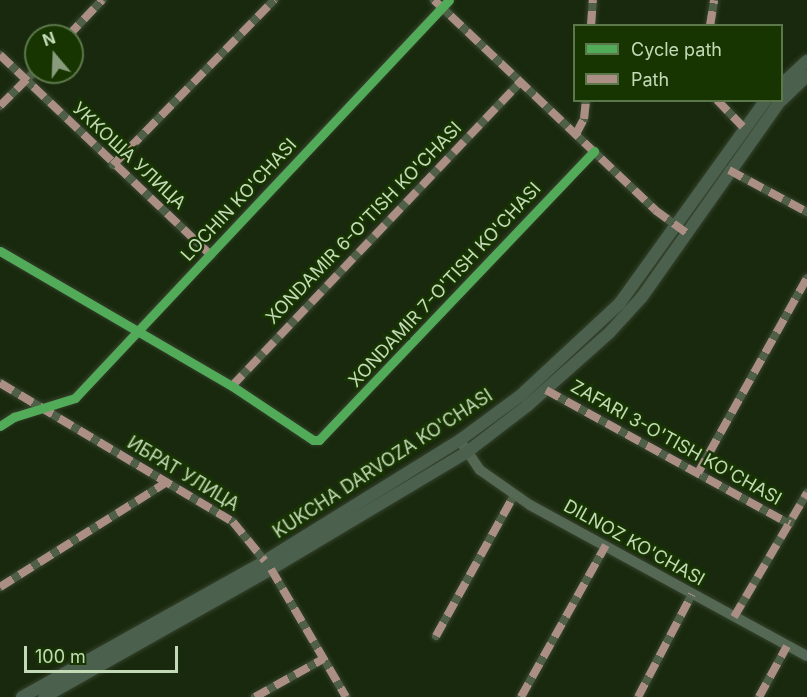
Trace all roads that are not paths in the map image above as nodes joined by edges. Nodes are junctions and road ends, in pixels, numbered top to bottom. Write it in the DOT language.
graph roads {
  1 [pos="102,0"];
  2 [pos="260,0"];
  3 [pos="434,0"];
  4 [pos="449,0"];
  5 [pos="593,0"];
  6 [pos="714,0"];
  7 [pos="271,3"];
  8 [pos="442,8"];
  9 [pos="79,24"];
  10 [pos="591,24"];
  11 [pos="710,24"];
  12 [pos="0,55"];
  13 [pos="807,61"];
  14 [pos="807,76"];
  15 [pos="24,79"];
  16 [pos="520,82"];
  17 [pos="24,83"];
  18 [pos="783,83"];
  19 [pos="29,84"];
  20 [pos="783,98"];
  21 [pos="586,102"];
  22 [pos="719,102"];
  23 [pos="764,102"];
  24 [pos="780,102"];
  25 [pos="0,106"];
  26 [pos="743,127"];
  27 [pos="576,134"];
  28 [pos="594,151"];
  29 [pos="112,165"];
  30 [pos="729,170"];
  31 [pos="807,212"];
  32 [pos="675,225"];
  33 [pos="687,233"];
  34 [pos="0,251"];
  35 [pos="211,255"];
  36 [pos="807,279"];
  37 [pos="137,331"];
  38 [pos="0,383"];
  39 [pos="232,386"];
  40 [pos="546,390"];
  41 [pos="44,410"];
  42 [pos="0,426"];
  43 [pos="459,440"];
  44 [pos="467,452"];
  45 [pos="698,473"];
  46 [pos="167,482"];
  47 [pos="807,493"];
  48 [pos="514,495"];
  49 [pos="790,524"];
  50 [pos="606,545"];
  51 [pos="268,565"];
  52 [pos="0,587"];
  53 [pos="692,594"];
  54 [pos="734,617"];
  55 [pos="435,636"];
  56 [pos="787,646"];
  57 [pos="807,656"];
  58 [pos="323,659"];
  59 [pos="22,697"];
  60 [pos="44,697"];
  61 [pos="255,697"];
  62 [pos="346,697"];
  63 [pos="521,697"];
  64 [pos="638,697"];
  65 [pos="759,697"];
  1 -- 9 [label="street"];
  2 -- 7 [label="street"];
  3 -- 8 [label="street"];
  4 -- 8 [label="street, LOCHIN KO'CHASI"];
  5 -- 10 [label="street"];
  6 -- 11 [label="street"];
  7 -- 29 [label="street"];
  8 -- 16 [label="street"];
  8 -- 35 [label="street, LOCHIN KO'CHASI"];
  12 -- 15 [label="street, УККОША УЛИЦА"];
  13 -- 18 [label="main road"];
  14 -- 20 [label="main road, KUKCHA DARVOZA KO'CHASI"];
  16 -- 27 [label="street"];
  16 -- 39 [label="street, XONDAMIR 6-O'TISH KO'CHASI"];
  17 -- 25 [label="street"];
  19 -- 29 [label="street, УККОША УЛИЦА"];
  21 -- 27 [label="street"];
  22 -- 26 [label="street"];
  23 -- 26 [label="main road, KUKCHA DARVOZA KO'CHASI"];
  24 -- 30 [label="main road, KUKCHA DARVOZA KO'CHASI"];
  26 -- 32 [label="main road, KUKCHA DARVOZA KO'CHASI"];
  27 -- 28 [label="street"];
  28 -- 32 [label="street"];
  28 -- 39 [label="street, XONDAMIR 7-O'TISH KO'CHASI"];
  29 -- 35 [label="street, УККОША УЛИЦА"];
  30 -- 31 [label="street"];
  30 -- 33 [label="main road, KUKCHA DARVOZA KO'CHASI"];
  32 -- 33 [label="street"];
  32 -- 43 [label="main road, KUKCHA DARVOZA KO'CHASI"];
  33 -- 40 [label="main road, KUKCHA DARVOZA KO'CHASI"];
  34 -- 37 [label="street"];
  35 -- 37 [label="street, LOCHIN KO'CHASI"];
  36 -- 45 [label="street"];
  37 -- 39 [label="street"];
  37 -- 41 [label="street, LOCHIN KO'CHASI"];
  38 -- 41 [label="street, ИБРАТ УЛИЦА"];
  40 -- 44 [label="main road, KUKCHA DARVOZA KO'CHASI"];
  40 -- 45 [label="street, ZAFARI 3-O'TISH KO'CHASI"];
  41 -- 42 [label="street, LOCHIN KO'CHASI"];
  41 -- 46 [label="street, ИБРАТ УЛИЦА"];
  43 -- 44 [label="street, DILNOZ KO'CHASI"];
  43 -- 51 [label="main road, KUKCHA DARVOZA KO'CHASI"];
  44 -- 48 [label="street, DILNOZ KO'CHASI"];
  44 -- 51 [label="main road, KUKCHA DARVOZA KO'CHASI"];
  45 -- 49 [label="street, ZAFARI 3-O'TISH KO'CHASI"];
  46 -- 51 [label="street, ИБРАТ УЛИЦА"];
  46 -- 52 [label="street"];
  47 -- 49 [label="street"];
  48 -- 50 [label="street, DILNOZ KO'CHASI"];
  48 -- 55 [label="street"];
  49 -- 54 [label="street"];
  50 -- 53 [label="street, DILNOZ KO'CHASI"];
  50 -- 63 [label="street"];
  51 -- 58 [label="street, ИБРАТ УЛИЦА"];
  51 -- 59 [label="main road, KUKCHA DARVOZA KO'CHASI"];
  51 -- 60 [label="main road, KUKCHA DARVOZA KO'CHASI"];
  53 -- 54 [label="street, DILNOZ KO'CHASI"];
  53 -- 64 [label="street"];
  54 -- 56 [label="street, DILNOZ KO'CHASI"];
  56 -- 57 [label="street, DILNOZ KO'CHASI"];
  56 -- 65 [label="street"];
  58 -- 61 [label="street"];
  58 -- 62 [label="street, ИБРАТ УЛИЦА"];
}
